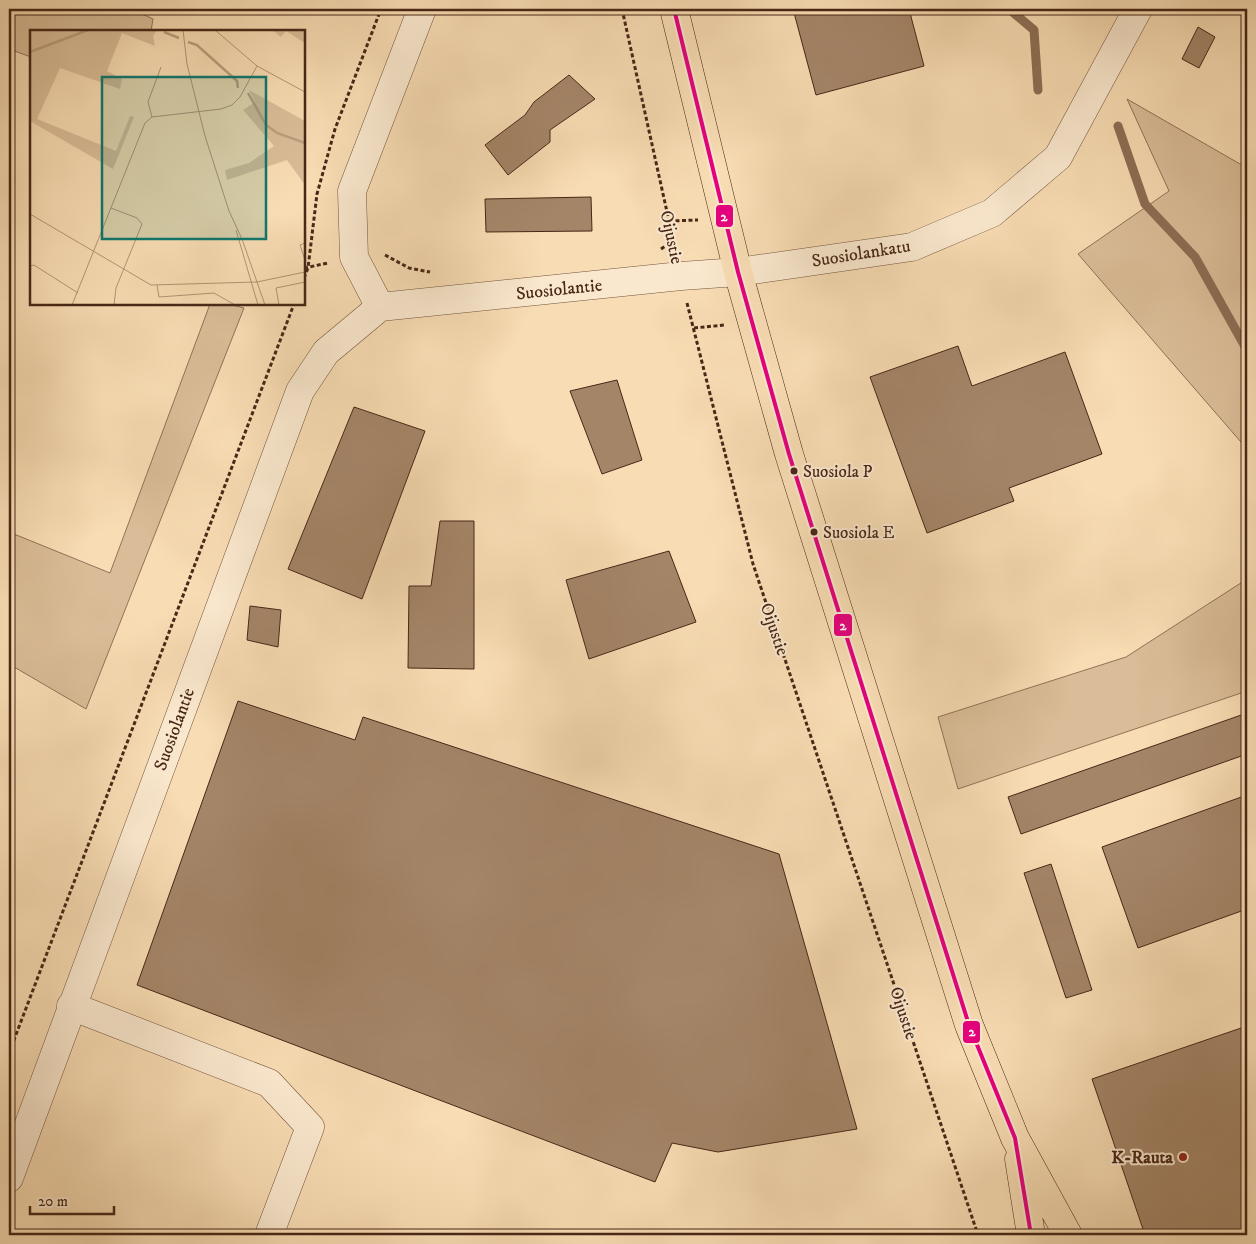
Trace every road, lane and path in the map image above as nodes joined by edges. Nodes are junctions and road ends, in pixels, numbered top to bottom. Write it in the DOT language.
graph roads {
  1 [pos="381,9"];
  2 [pos="422,9"];
  3 [pos="622,9"];
  4 [pos="674,9"];
  5 [pos="1138,9"];
  6 [pos="673,241"];
  7 [pos="658,252"];
  8 [pos="354,258"];
  9 [pos="306,268"];
  10 [pos="738,272"];
  11 [pos="436,273"];
  12 [pos="681,276"];
  13 [pos="294,305"];
  14 [pos="380,307"];
  15 [pos="71,1006"];
  16 [pos="9,1053"];
  17 [pos="1015,1138"];
  18 [pos="9,1178"];
  19 [pos="269,1235"];
  20 [pos="978,1235"];
  21 [pos="1032,1235"];
  22 [pos="1068,1235"];
  1 -- 9 [label="path"];
  2 -- 8 [label="street"];
  3 -- 6 [label="path, Oijustie"];
  4 -- 10 [label="main road"];
  5 -- 10 [label="street, Suosiolankatu"];
  6 -- 7 [label="path"];
  6 -- 12 [label="path, Oijustie"];
  8 -- 9 [label="path"];
  8 -- 11 [label="path"];
  8 -- 14 [label="street"];
  10 -- 12 [label="street, Suosiolantie"];
  10 -- 17 [label="main road"];
  12 -- 14 [label="street, Suosiolantie"];
  12 -- 20 [label="path, Oijustie"];
  13 -- 16 [label="path"];
  14 -- 15 [label="street, Suosiolantie"];
  15 -- 18 [label="street, Suosiolantie"];
  15 -- 19 [label="street"];
  17 -- 21 [label="main road"];
  17 -- 22 [label="main road"];
}
